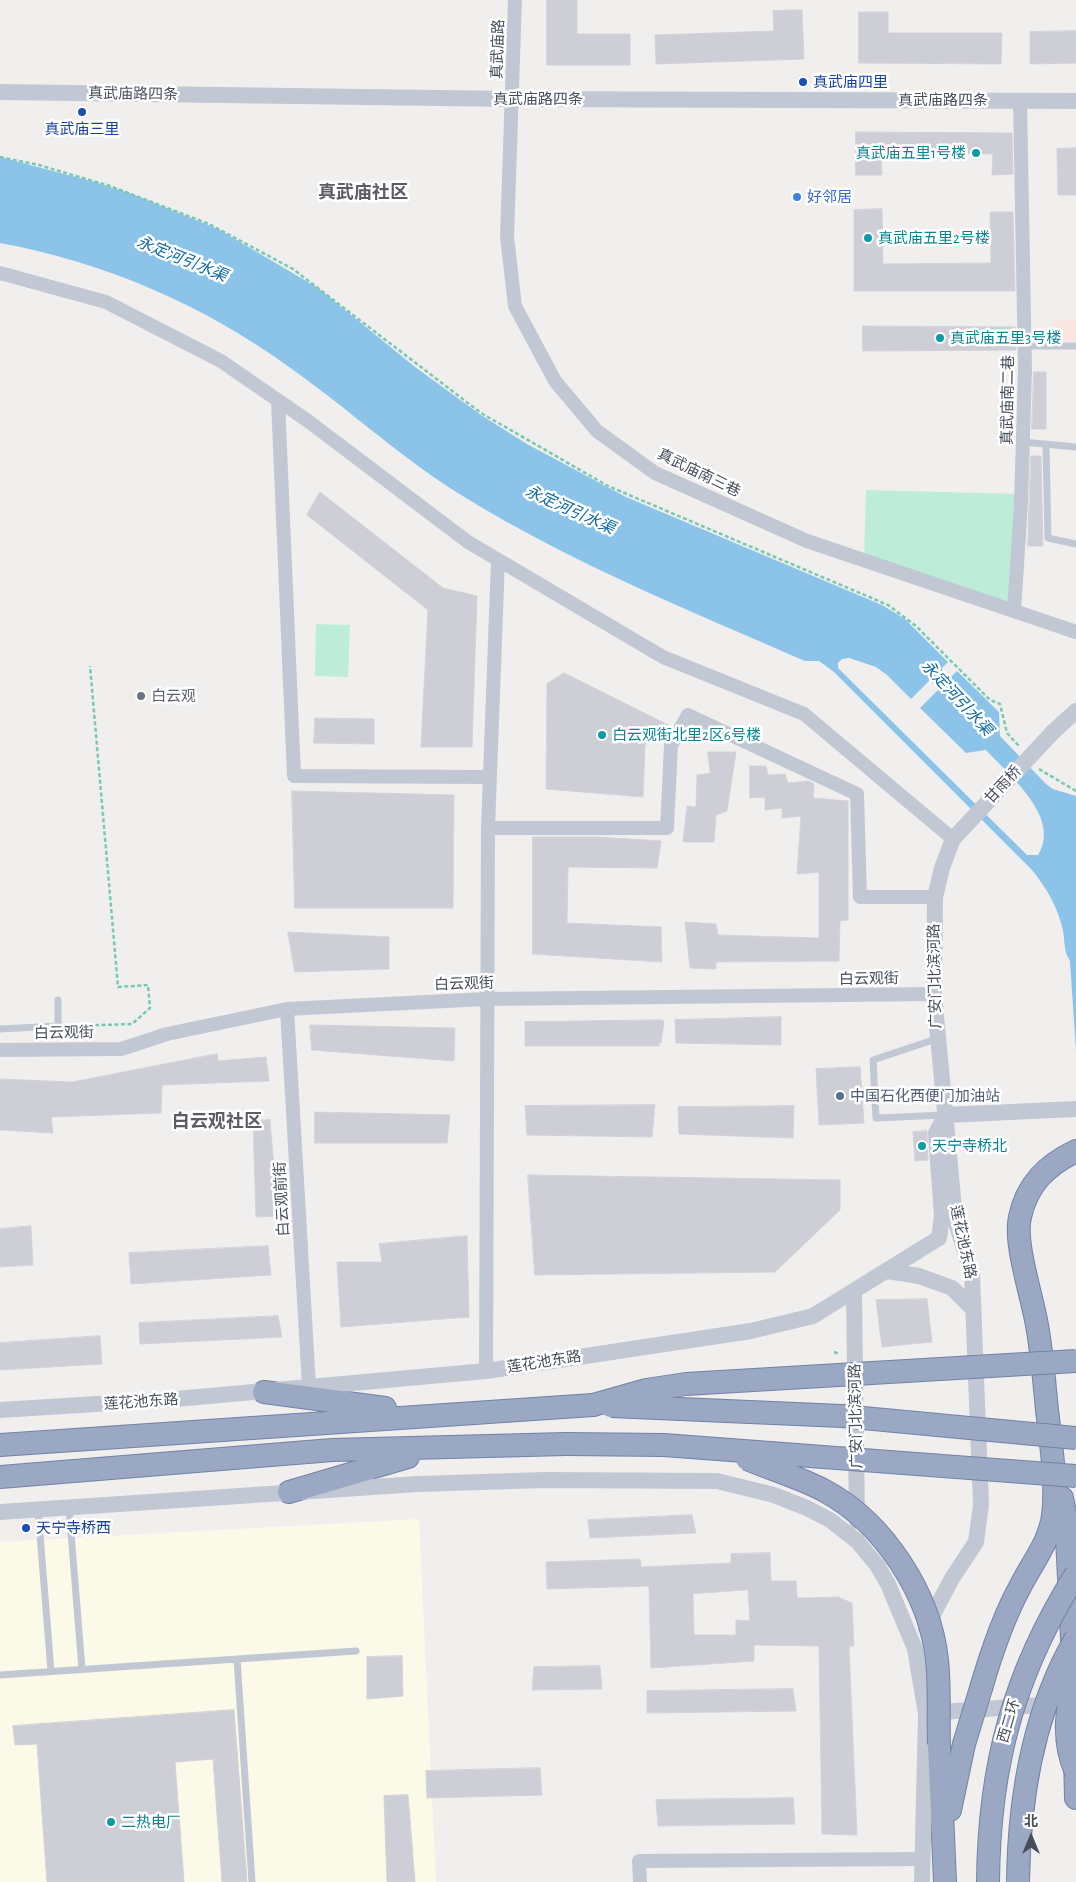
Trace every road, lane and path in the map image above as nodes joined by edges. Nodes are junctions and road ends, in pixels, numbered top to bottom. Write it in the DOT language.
graph roads {
  1 [pos="516,0"];
  2 [pos="0,92"];
  3 [pos="512,99"];
  4 [pos="1020,101"];
  5 [pos="1076,101"];
  6 [pos="0,157"];
  7 [pos="0,273"];
  8 [pos="1025,346"];
  9 [pos="1076,346"];
  10 [pos="278,401"];
  11 [pos="1023,442"];
  12 [pos="1046,444"];
  13 [pos="1076,447"];
  14 [pos="1076,544"];
  15 [pos="498,560"];
  16 [pos="1014,610"];
  17 [pos="1076,632"];
  18 [pos="90,666"];
  19 [pos="1076,711"];
  20 [pos="1020,747"];
  21 [pos="1039,769"];
  22 [pos="490,777"];
  23 [pos="1076,791"];
  24 [pos="488,828"];
  25 [pos="953,839"];
  26 [pos="935,897"];
  27 [pos="934,994"];
  28 [pos="487,999"];
  29 [pos="58,1000"];
  30 [pos="287,1009"];
  31 [pos="58,1026"];
  32 [pos="0,1029"];
  33 [pos="936,1039"];
  34 [pos="0,1050"];
  35 [pos="1076,1109"];
  36 [pos="946,1115"];
  37 [pos="1067,1156"];
  38 [pos="886,1271"];
  39 [pos="854,1292"];
  40 [pos="974,1309"];
  41 [pos="1076,1361"];
  42 [pos="486,1371"];
  43 [pos="309,1386"];
  44 [pos="264,1392"];
  45 [pos="593,1405"];
  46 [pos="0,1410"];
  47 [pos="430,1415"];
  48 [pos="1076,1438"];
  49 [pos="0,1445"];
  50 [pos="437,1448"];
  51 [pos="728,1452"];
  52 [pos="1052,1453"];
  53 [pos="1076,1476"];
  54 [pos="0,1477"];
  55 [pos="289,1492"];
  56 [pos="69,1508"];
  57 [pos="38,1510"];
  58 [pos="0,1512"];
  59 [pos="857,1541"];
  60 [pos="1076,1574"];
  61 [pos="951,1580"];
  62 [pos="888,1584"];
  63 [pos="1076,1638"];
  64 [pos="915,1650"];
  65 [pos="356,1651"];
  66 [pos="237,1659"];
  67 [pos="82,1669"];
  68 [pos="51,1671"];
  69 [pos="0,1675"];
  70 [pos="1076,1689"];
  71 [pos="926,1714"];
  72 [pos="1076,1772"];
  73 [pos="1076,1798"];
  74 [pos="943,1842"];
  75 [pos="922,1859"];
  76 [pos="252,1882"];
  77 [pos="640,1882"];
  78 [pos="922,1882"];
  79 [pos="945,1882"];
  80 [pos="988,1882"];
  81 [pos="1018,1882"];
  1 -- 3 [label="street, 真武庙路"];
  2 -- 3 [label="street, 真武庙路四条"];
  3 -- 4 [label="street, 真武庙路四条"];
  3 -- 16 [label="street, 真武庙南三巷"];
  4 -- 5 [label="street, 真武庙路四条"];
  4 -- 8 [label="street, 真武庙南二巷"];
  6 -- 20 [label="path"];
  7 -- 10 [label="street"];
  8 -- 9 [label="lane"];
  8 -- 11 [label="street, 真武庙南二巷"];
  10 -- 15 [label="street"];
  10 -- 22 [label="street"];
  11 -- 12 [label="lane"];
  11 -- 16 [label="street, 真武庙南二巷"];
  12 -- 13 [label="lane"];
  12 -- 14 [label="lane"];
  15 -- 22 [label="street"];
  15 -- 25 [label="street"];
  16 -- 17 [label="street, 真武庙南三巷"];
  18 -- 31 [label="path"];
  19 -- 25 [label="street, 甘雨桥, bridge"];
  21 -- 23 [label="path"];
  22 -- 24 [label="street"];
  24 -- 26 [label="street"];
  24 -- 28 [label="street"];
  25 -- 26 [label="street, 广安门北滨河路"];
  26 -- 27 [label="street, 广安门北滨河路"];
  27 -- 28 [label="street, 白云观街"];
  27 -- 33 [label="street, 广安门北滨河路"];
  28 -- 30 [label="street, 白云观街"];
  28 -- 42 [label="street"];
  29 -- 31 [label="lane"];
  30 -- 34 [label="street, 白云观街"];
  30 -- 43 [label="street, 白云观前街"];
  31 -- 32 [label="lane"];
  33 -- 36 [label="street, 广安门北滨河路"];
  33 -- 36 [label="lane"];
  35 -- 36 [label="street"];
  36 -- 38 [label="street, 莲花池东路"];
  36 -- 40 [label="street, 莲花池东路"];
  37 -- 52 [label="highway"];
  38 -- 39 [label="street, 莲花池东路"];
  38 -- 40 [label="street"];
  39 -- 42 [label="street, 莲花池东路"];
  39 -- 59 [label="street, 广安门北滨河路"];
  40 -- 61 [label="street, 莲花池东路"];
  41 -- 45 [label="highway, bridge"];
  42 -- 43 [label="street, 莲花池东路"];
  43 -- 44 [label="street, 莲花池东路"];
  44 -- 46 [label="street, 莲花池东路"];
  44 -- 47 [label="highway"];
  45 -- 47 [label="highway"];
  45 -- 48 [label="highway, bridge"];
  47 -- 49 [label="highway"];
  50 -- 51 [label="highway, bridge"];
  50 -- 54 [label="highway"];
  50 -- 55 [label="highway"];
  51 -- 53 [label="highway, bridge"];
  51 -- 74 [label="highway, bridge"];
  52 -- 70 [label="highway"];
  52 -- 74 [label="highway, bridge"];
  55 -- 56 [label="street"];
  55 -- 59 [label="street"];
  56 -- 57 [label="street"];
  56 -- 67 [label="lane"];
  57 -- 58 [label="street"];
  57 -- 68 [label="lane"];
  59 -- 62 [label="street"];
  60 -- 80 [label="highway, 西二环, bridge"];
  61 -- 62 [label="street"];
  61 -- 64 [label="street, 莲花池东路"];
  62 -- 64 [label="street"];
  63 -- 81 [label="highway, 西二环, bridge"];
  64 -- 71 [label="street"];
  65 -- 66 [label="lane"];
  66 -- 67 [label="lane"];
  66 -- 76 [label="lane"];
  67 -- 68 [label="lane"];
  68 -- 69 [label="lane"];
  70 -- 71 [label="street"];
  70 -- 72 [label="highway, bridge"];
  70 -- 73 [label="highway"];
  71 -- 75 [label="street"];
  74 -- 79 [label="highway"];
  75 -- 77 [label="street"];
  75 -- 78 [label="street"];
}
